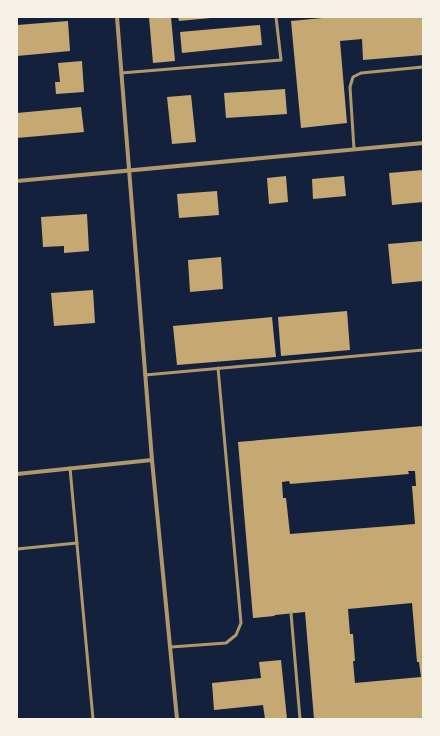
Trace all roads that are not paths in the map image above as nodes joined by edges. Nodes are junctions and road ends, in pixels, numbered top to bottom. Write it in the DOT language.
graph roads {
  1 [pos="117,17"];
  2 [pos="276,17"];
  3 [pos="423,68"];
  4 [pos="122,73"];
  5 [pos="423,142"];
  6 [pos="354,149"];
  7 [pos="130,171"];
  8 [pos="17,181"];
  9 [pos="423,350"];
  10 [pos="218,368"];
  11 [pos="145,375"];
  12 [pos="152,460"];
  13 [pos="70,468"];
  14 [pos="17,474"];
  15 [pos="77,543"];
  16 [pos="17,549"];
  17 [pos="292,613"];
  18 [pos="171,647"];
  19 [pos="93,719"];
  20 [pos="177,719"];
  21 [pos="300,719"];
  1 -- 4 [label="street"];
  2 -- 4 [label="lane"];
  3 -- 6 [label="lane"];
  4 -- 7 [label="street"];
  5 -- 6 [label="street"];
  6 -- 7 [label="street"];
  7 -- 8 [label="street"];
  7 -- 11 [label="street"];
  9 -- 10 [label="lane"];
  10 -- 11 [label="lane"];
  10 -- 18 [label="lane"];
  11 -- 12 [label="street"];
  12 -- 13 [label="street"];
  12 -- 18 [label="street"];
  13 -- 14 [label="street"];
  13 -- 15 [label="lane"];
  15 -- 16 [label="lane"];
  15 -- 19 [label="lane"];
  17 -- 21 [label="lane"];
  18 -- 20 [label="street"];
}
